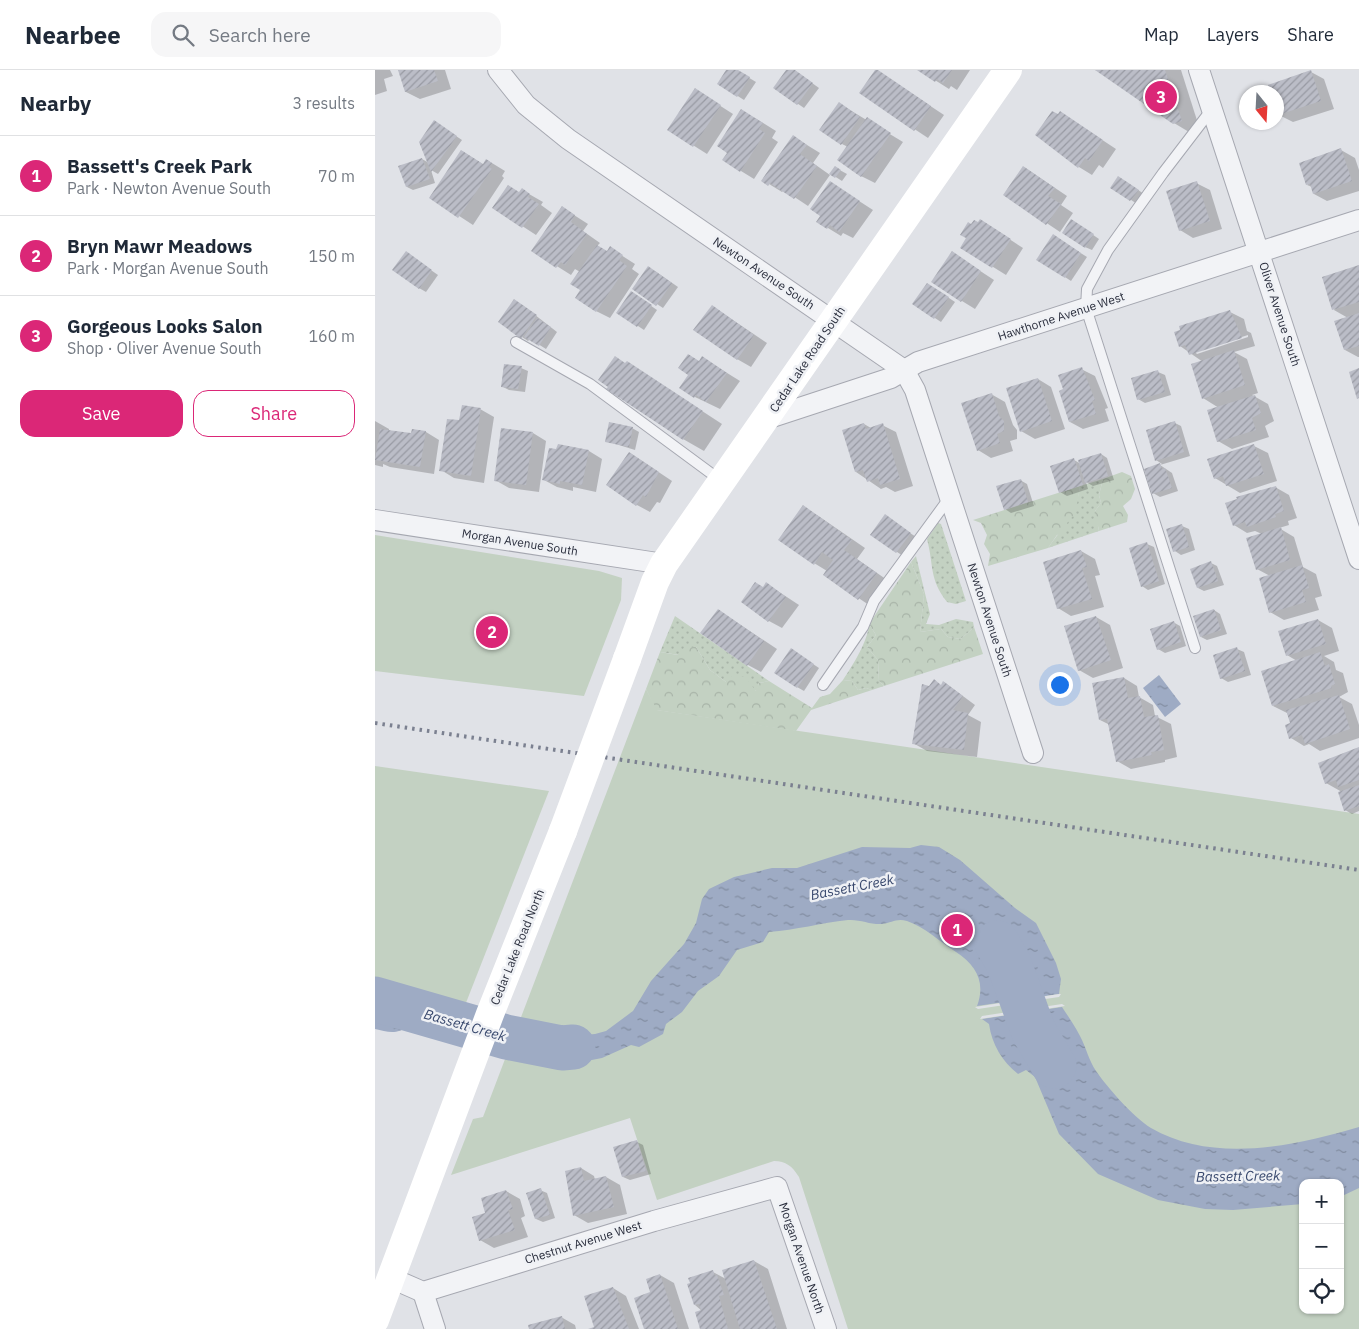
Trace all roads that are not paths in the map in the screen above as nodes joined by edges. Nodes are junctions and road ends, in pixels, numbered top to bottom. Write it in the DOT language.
graph roads {
  1 [pos="498,70"];
  2 [pos="1008,70"];
  3 [pos="1199,70"];
  4 [pos="1212,109"];
  5 [pos="1359,220"];
  6 [pos="1259,251"];
  7 [pos="1085,308"];
  8 [pos="834,321"];
  9 [pos="516,342"];
  10 [pos="904,370"];
  11 [pos="766,419"];
  12 [pos="721,481"];
  13 [pos="950,498"];
  14 [pos="375,520"];
  15 [pos="1359,559"];
  16 [pos="664,564"];
  17 [pos="1195,648"];
  18 [pos="627,659"];
  19 [pos="823,685"];
  20 [pos="1033,753"];
  21 [pos="777,1188"];
  22 [pos="391,1278"];
  23 [pos="423,1292"];
  24 [pos="375,1320"];
  25 [pos="435,1329"];
  26 [pos="826,1329"];
  1 -- 8 [label="street, Newton Avenue South"];
  2 -- 8 [label="street, Cedar Lake Road South"];
  3 -- 4 [label="street, Oliver Avenue South"];
  4 -- 6 [label="street, Oliver Avenue South"];
  4 -- 7 [label="lane"];
  5 -- 6 [label="street, Hawthorne Avenue West"];
  6 -- 7 [label="street, Hawthorne Avenue West"];
  6 -- 15 [label="street, Oliver Avenue South"];
  7 -- 10 [label="street, Hawthorne Avenue West"];
  7 -- 17 [label="lane"];
  8 -- 10 [label="street, Newton Avenue South"];
  8 -- 11 [label="street, Cedar Lake Road South"];
  9 -- 12 [label="lane"];
  10 -- 11 [label="street, Hawthorne Avenue West"];
  10 -- 13 [label="street, Newton Avenue South"];
  11 -- 12 [label="street, Cedar Lake Road South"];
  12 -- 16 [label="street, Cedar Lake Road South"];
  13 -- 19 [label="lane"];
  13 -- 20 [label="street, Newton Avenue South"];
  14 -- 16 [label="street, Morgan Avenue South"];
  16 -- 18 [label="street, Cedar Lake Road South"];
  18 -- 22 [label="street, Cedar Lake Road North, bridge"];
  21 -- 23 [label="street, Chestnut Avenue West"];
  21 -- 26 [label="street, Morgan Avenue North"];
  22 -- 23 [label="street"];
  22 -- 24 [label="street, Cedar Lake Road North"];
  23 -- 25 [label="street"];
}
